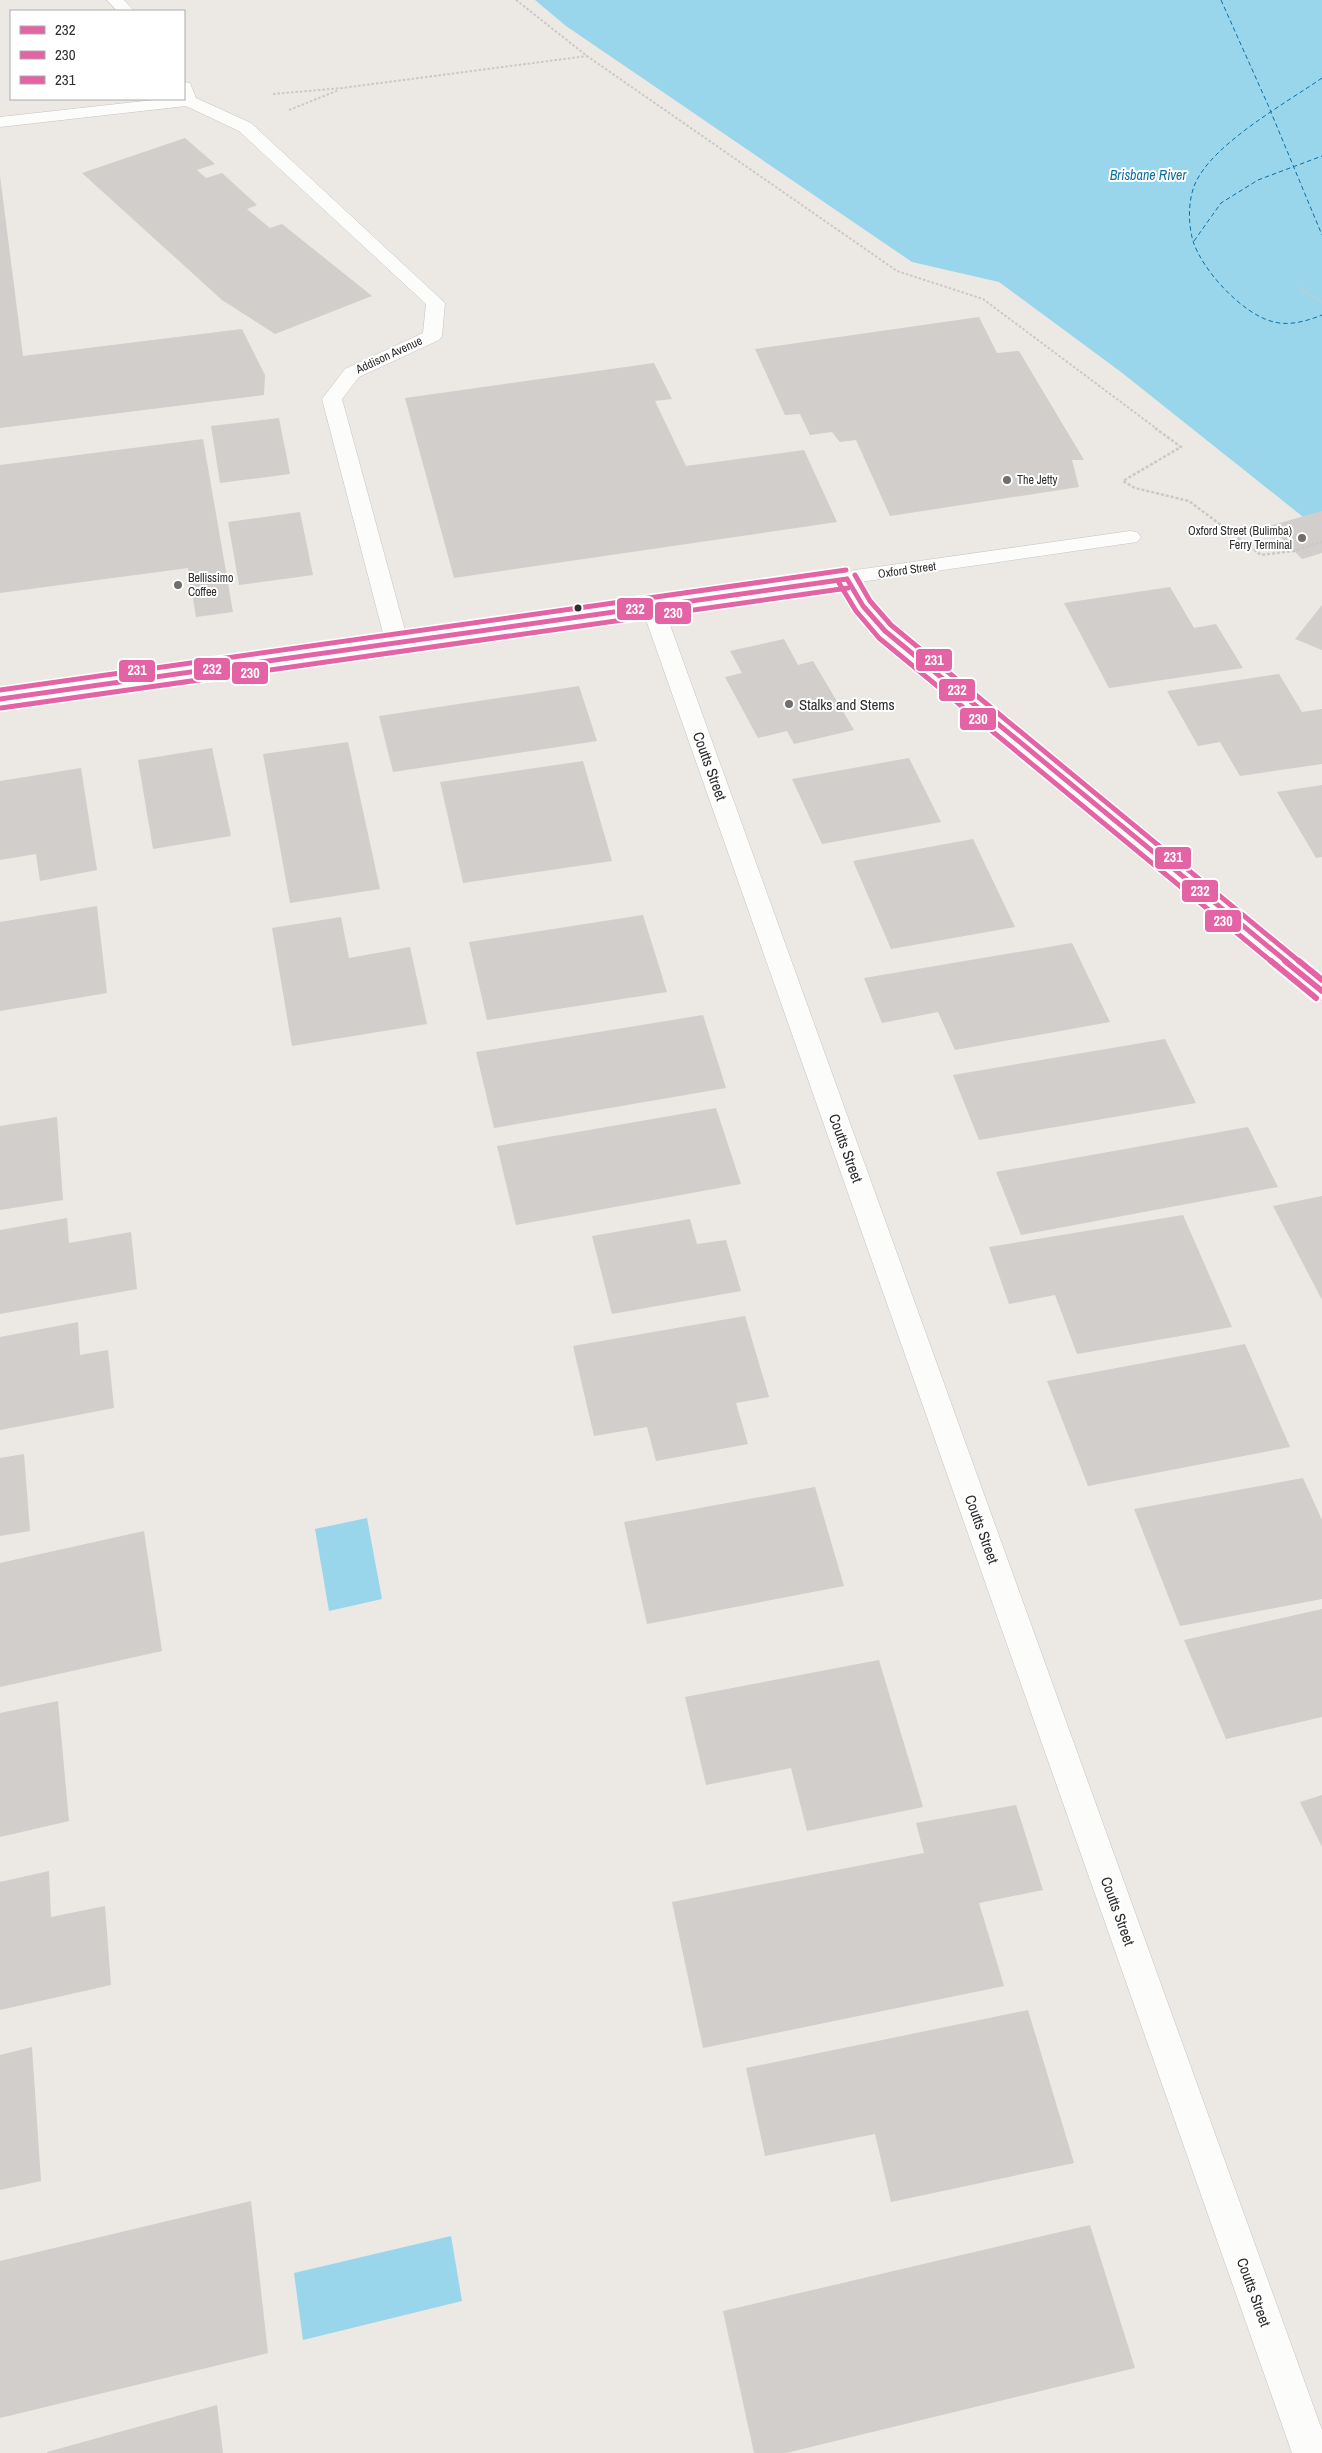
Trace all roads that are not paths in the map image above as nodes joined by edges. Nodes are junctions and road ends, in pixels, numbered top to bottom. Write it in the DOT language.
graph roads {
  1 [pos="115,0"];
  2 [pos="125,10"];
  3 [pos="186,94"];
  4 [pos="146,100"];
  5 [pos="0,122"];
  6 [pos="1130,537"];
  7 [pos="847,579"];
  8 [pos="652,606"];
  9 [pos="397,643"];
  10 [pos="0,698"];
  11 [pos="1322,991"];
  12 [pos="1311,2453"];
  1 -- 2 [label="street"];
  3 -- 9 [label="street, Addison Avenue"];
  4 -- 5 [label="street"];
  6 -- 7 [label="street, Oxford Street"];
  7 -- 8 [label="street, Oxford Street"];
  7 -- 11 [label="street"];
  8 -- 9 [label="street, Oxford Street"];
  8 -- 12 [label="street, Coutts Street"];
  9 -- 10 [label="street, Oxford Street"];
}
